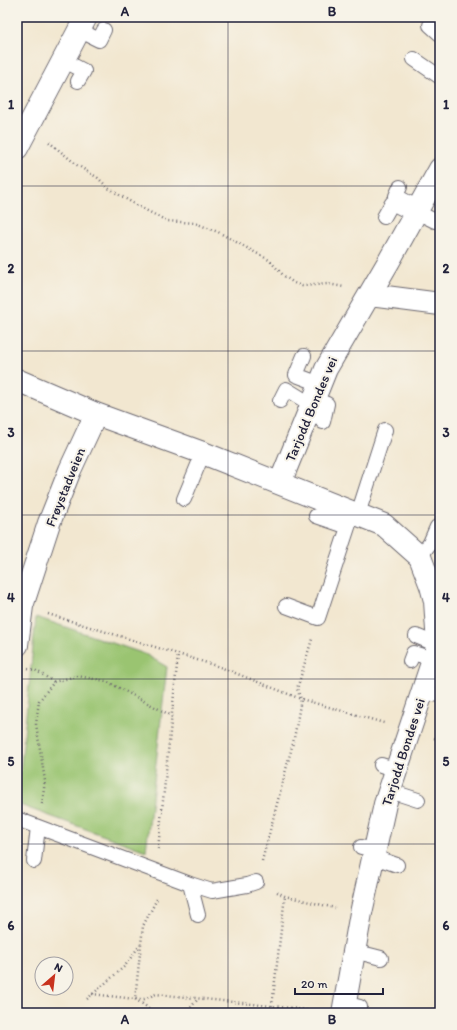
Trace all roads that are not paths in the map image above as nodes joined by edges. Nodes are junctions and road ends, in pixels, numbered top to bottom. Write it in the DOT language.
graph roads {
  1 [pos="83,23"];
  2 [pos="104,30"];
  3 [pos="414,59"];
  4 [pos="63,60"];
  5 [pos="440,77"];
  6 [pos="78,81"];
  7 [pos="17,148"];
  8 [pos="440,169"];
  9 [pos="400,187"];
  10 [pos="421,214"];
  11 [pos="384,217"];
  12 [pos="370,295"];
  13 [pos="440,304"];
  14 [pos="304,356"];
  15 [pos="17,380"];
  16 [pos="280,401"];
  17 [pos="317,402"];
  18 [pos="96,414"];
  19 [pos="385,430"];
  20 [pos="203,453"];
  21 [pos="280,483"];
  22 [pos="184,499"];
  23 [pos="316,516"];
  24 [pos="353,518"];
  25 [pos="437,527"];
  26 [pos="420,557"];
  27 [pos="436,586"];
  28 [pos="286,606"];
  29 [pos="416,636"];
  30 [pos="17,645"];
  31 [pos="435,652"];
  32 [pos="410,660"];
  33 [pos="431,693"];
  34 [pos="418,800"];
  35 [pos="382,802"];
  36 [pos="17,819"];
  37 [pos="38,827"];
  38 [pos="370,851"];
  39 [pos="34,861"];
  40 [pos="397,865"];
  41 [pos="256,882"];
  42 [pos="190,884"];
  43 [pos="198,915"];
  44 [pos="354,951"];
  45 [pos="381,958"];
  46 [pos="349,1008"];
  1 -- 2 [label="lane"];
  1 -- 4 [label="street"];
  3 -- 5 [label="lane"];
  4 -- 6 [label="lane"];
  4 -- 7 [label="street"];
  8 -- 10 [label="street, Tarjodd Bondes vei"];
  9 -- 10 [label="lane"];
  10 -- 11 [label="lane"];
  10 -- 12 [label="street, Tarjodd Bondes vei"];
  12 -- 13 [label="street"];
  12 -- 17 [label="street, Tarjodd Bondes vei"];
  14 -- 17 [label="lane"];
  15 -- 18 [label="street"];
  16 -- 17 [label="lane"];
  17 -- 21 [label="street, Tarjodd Bondes vei"];
  18 -- 20 [label="street, Tarjodd Bondes vei"];
  18 -- 30 [label="street, Frøystadveien"];
  19 -- 24 [label="lane"];
  20 -- 21 [label="street, Tarjodd Bondes vei"];
  20 -- 22 [label="lane"];
  21 -- 24 [label="street, Tarjodd Bondes vei"];
  23 -- 24 [label="lane"];
  24 -- 26 [label="street, Tarjodd Bondes vei"];
  24 -- 28 [label="lane"];
  25 -- 26 [label="lane"];
  26 -- 27 [label="street, Tarjodd Bondes vei"];
  27 -- 31 [label="street, Tarjodd Bondes vei"];
  29 -- 31 [label="lane"];
  31 -- 32 [label="lane"];
  31 -- 33 [label="street, Tarjodd Bondes vei"];
  33 -- 35 [label="street, Tarjodd Bondes vei"];
  34 -- 35 [label="lane"];
  35 -- 38 [label="street, Tarjodd Bondes vei"];
  36 -- 37 [label="lane"];
  37 -- 39 [label="lane"];
  37 -- 42 [label="lane"];
  38 -- 40 [label="lane"];
  38 -- 44 [label="street, Tarjodd Bondes vei"];
  41 -- 42 [label="lane"];
  42 -- 43 [label="lane"];
  44 -- 45 [label="lane"];
  44 -- 46 [label="street, Tarjodd Bondes vei"];
}
